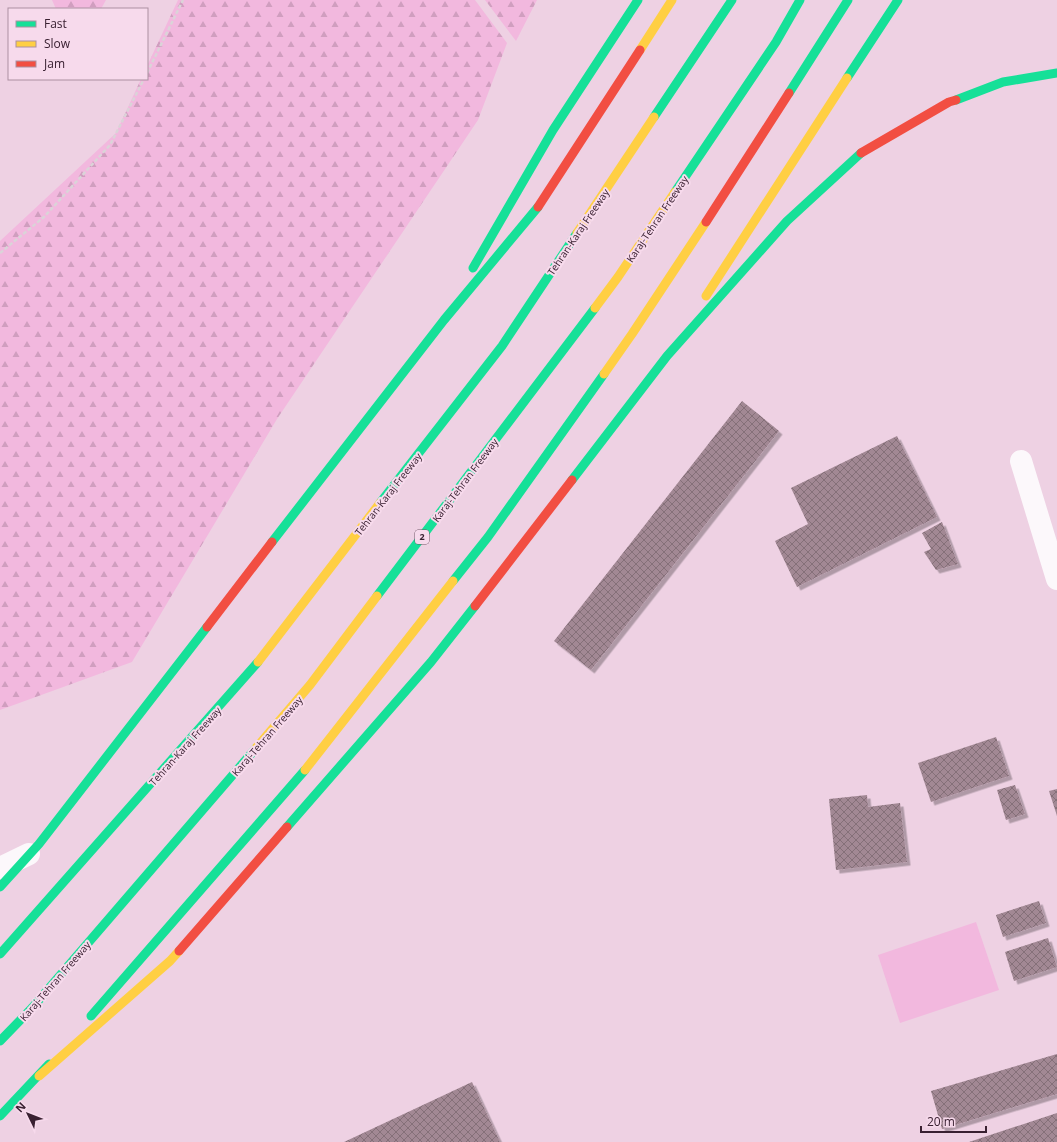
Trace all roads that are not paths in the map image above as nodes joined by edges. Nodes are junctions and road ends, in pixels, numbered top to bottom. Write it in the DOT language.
graph roads {
  1 [pos="631,0"];
  2 [pos="638,0"];
  3 [pos="672,0"];
  4 [pos="732,0"];
  5 [pos="800,0"];
  6 [pos="848,0"];
  7 [pos="898,0"];
  8 [pos="597,64"];
  9 [pos="1057,73"];
  10 [pos="444,320"];
  11 [pos="667,356"];
  12 [pos="1021,461"];
  13 [pos="1057,579"];
  14 [pos="29,854"];
  15 [pos="0,868"];
  16 [pos="0,887"];
  17 [pos="0,954"];
  18 [pos="0,1041"];
  19 [pos="39,1076"];
  20 [pos="0,1116"];
  1 -- 8 [label="highway"];
  2 -- 8 [label="highway"];
  3 -- 10 [label="highway"];
  4 -- 17 [label="highway, Tehran-Karaj Freeway"];
  5 -- 18 [label="highway, Karaj-Tehran Freeway / 2"];
  6 -- 19 [label="highway"];
  7 -- 11 [label="highway"];
  8 -- 10 [label="highway"];
  9 -- 11 [label="highway"];
  10 -- 14 [label="highway"];
  11 -- 19 [label="highway"];
  12 -- 13 [label="street"];
  14 -- 15 [label="street"];
  14 -- 16 [label="highway"];
  19 -- 20 [label="highway"];
}
